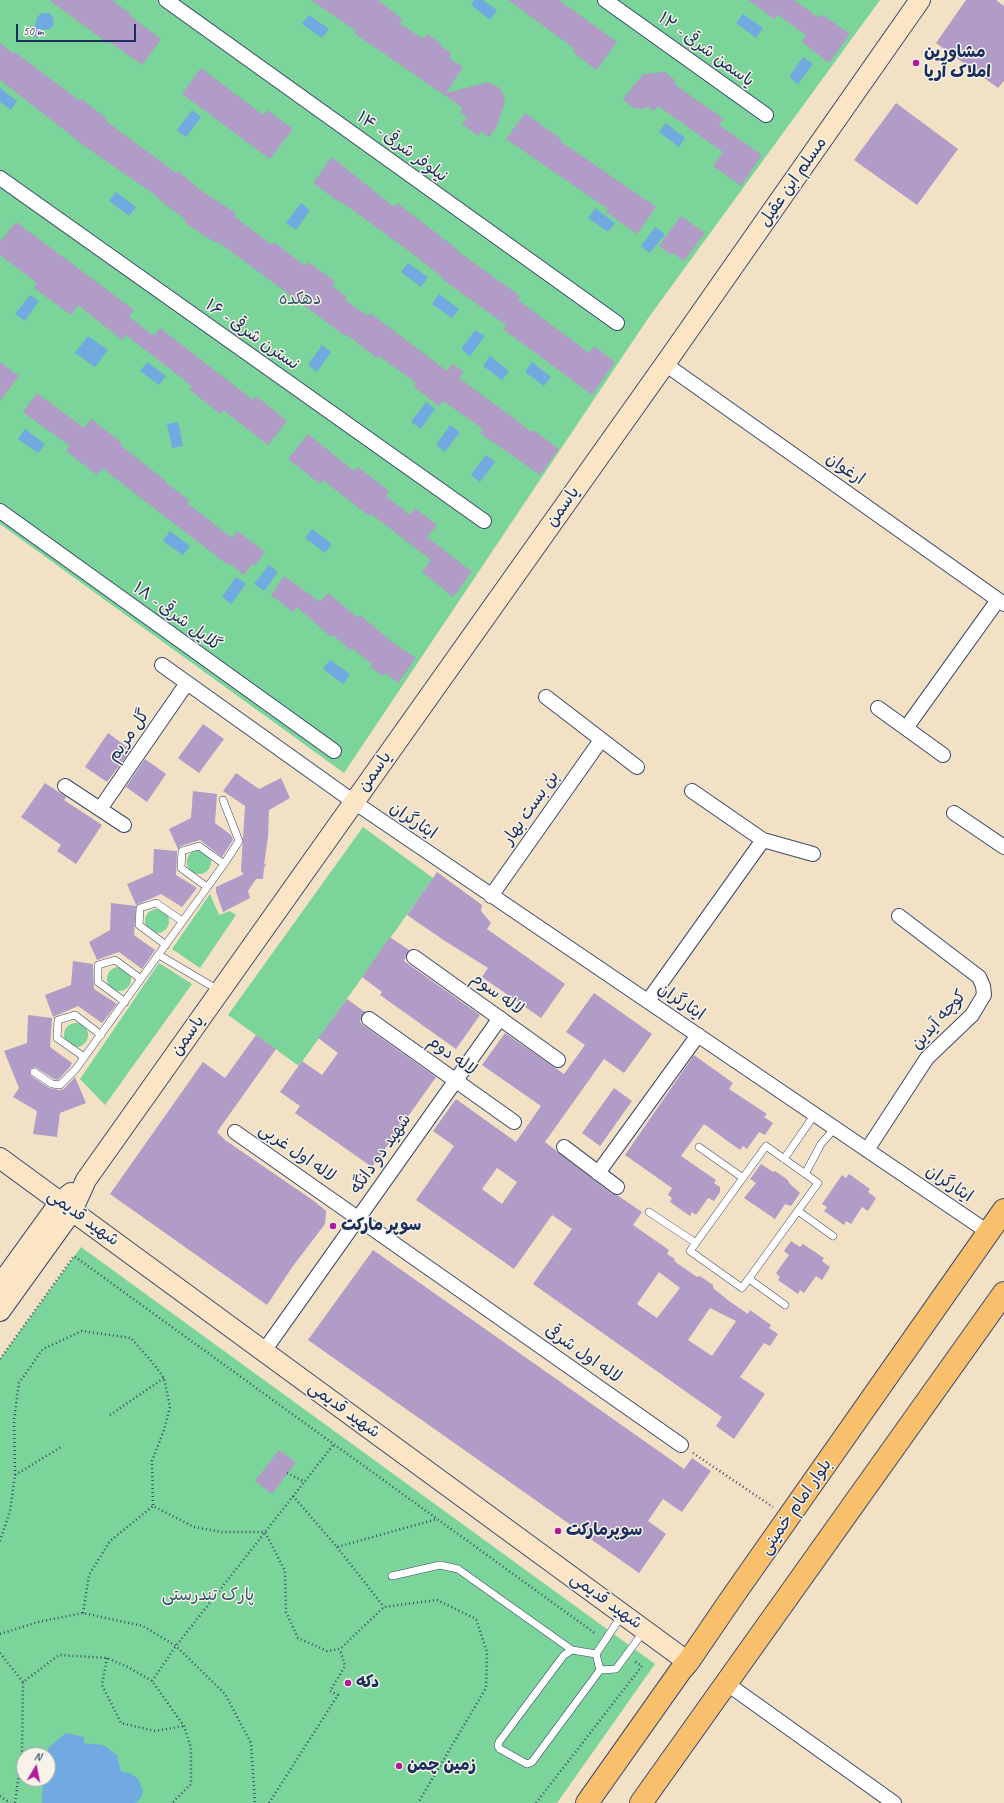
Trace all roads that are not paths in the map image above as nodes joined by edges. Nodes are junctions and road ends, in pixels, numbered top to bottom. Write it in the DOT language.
graph roads {
  1 [pos="166,0"];
  2 [pos="605,0"];
  3 [pos="920,0"];
  4 [pos="766,115"];
  5 [pos="0,178"];
  6 [pos="617,323"];
  7 [pos="665,364"];
  8 [pos="0,511"];
  9 [pos="484,521"];
  10 [pos="1001,602"];
  11 [pos="162,665"];
  12 [pos="187,683"];
  13 [pos="546,697"];
  14 [pos="878,708"];
  15 [pos="906,728"];
  16 [pos="601,740"];
  17 [pos="334,752"];
  18 [pos="943,755"];
  19 [pos="637,767"];
  20 [pos="65,786"];
  21 [pos="692,791"];
  22 [pos="223,800"];
  23 [pos="354,802"];
  24 [pos="100,809"];
  25 [pos="954,813"];
  26 [pos="124,825"];
  27 [pos="763,840"];
  28 [pos="1004,847"];
  29 [pos="813,854"];
  30 [pos="224,864"];
  31 [pos="207,887"];
  32 [pos="492,896"];
  33 [pos="899,916"];
  34 [pos="182,921"];
  35 [pos="166,945"];
  36 [pos="159,955"];
  37 [pos="414,957"];
  38 [pos="141,979"];
  39 [pos="220,991"];
  40 [pos="648,1001"];
  41 [pos="125,1002"];
  42 [pos="500,1018"];
  43 [pos="369,1019"];
  44 [pos="101,1035"];
  45 [pos="698,1035"];
  46 [pos="84,1057"];
  47 [pos="558,1060"];
  48 [pos="34,1072"];
  49 [pos="455,1080"];
  50 [pos="815,1114"];
  51 [pos="514,1122"];
  52 [pos="835,1128"];
  53 [pos="235,1132"];
  54 [pos="564,1147"];
  55 [pos="699,1147"];
  56 [pos="867,1150"];
  57 [pos="0,1158"];
  58 [pos="784,1158"];
  59 [pos="598,1173"];
  60 [pos="805,1174"];
  61 [pos="743,1178"];
  62 [pos="617,1187"];
  63 [pos="66,1206"];
  64 [pos="1004,1210"];
  65 [pos="798,1211"];
  66 [pos="649,1212"];
  67 [pos="358,1218"];
  68 [pos="988,1232"];
  69 [pos="833,1236"];
  70 [pos="696,1243"];
  71 [pos="749,1279"];
  72 [pos="0,1284"];
  73 [pos="1004,1293"];
  74 [pos="785,1305"];
  75 [pos="0,1311"];
  76 [pos="264,1351"];
  77 [pos="681,1445"];
  78 [pos="392,1576"];
  79 [pos="623,1614"];
  80 [pos="645,1630"];
  81 [pos="572,1650"];
  82 [pos="596,1654"];
  83 [pos="688,1662"];
  84 [pos="600,1670"];
  85 [pos="726,1683"];
  86 [pos="587,1803"];
  87 [pos="641,1803"];
  88 [pos="894,1803"];
  1 -- 6 [label="street, نیلوفر شرقی - ۱۴"];
  2 -- 4 [label="street, یاسمن شرقی - ۱۲"];
  3 -- 7 [label="street, مسلم ابن عقیل"];
  5 -- 9 [label="street, نسترن شرقی - ۱۶"];
  7 -- 10 [label="street, ارغوان"];
  7 -- 23 [label="street, یاسمن"];
  8 -- 17 [label="street, گلایل شرقی - ۱۸"];
  10 -- 15 [label="street"];
  11 -- 12 [label="street, ایثارگران"];
  12 -- 23 [label="street, ایثارگران"];
  12 -- 24 [label="street, گل مریم"];
  13 -- 16 [label="street"];
  14 -- 15 [label="street"];
  15 -- 18 [label="street"];
  16 -- 19 [label="street"];
  16 -- 32 [label="street, بن بست بهار"];
  20 -- 24 [label="street"];
  21 -- 27 [label="street"];
  22 -- 30 [label="lane"];
  23 -- 32 [label="street, ایثارگران"];
  23 -- 39 [label="street, یاسمن"];
  24 -- 26 [label="street"];
  25 -- 28 [label="street"];
  27 -- 29 [label="street"];
  27 -- 40 [label="street"];
  30 -- 31 [label="lane"];
  30 -- 31 [label="lane"];
  31 -- 34 [label="lane"];
  32 -- 40 [label="street, ایثارگران"];
  33 -- 56 [label="street, کوچه آیدین"];
  34 -- 35 [label="lane"];
  34 -- 35 [label="lane"];
  35 -- 36 [label="lane"];
  36 -- 38 [label="lane"];
  36 -- 39 [label="lane"];
  37 -- 42 [label="street, لاله سوم"];
  38 -- 41 [label="lane"];
  38 -- 41 [label="lane"];
  39 -- 63 [label="street, یاسمن"];
  40 -- 45 [label="street, ایثارگران"];
  41 -- 44 [label="lane"];
  42 -- 47 [label="street, لاله سوم"];
  42 -- 49 [label="street, شهید دو دانگه"];
  43 -- 49 [label="street, لاله دوم"];
  44 -- 46 [label="lane"];
  44 -- 46 [label="lane"];
  45 -- 50 [label="street, ایثارگران"];
  45 -- 59 [label="street"];
  46 -- 48 [label="lane"];
  49 -- 51 [label="street, لاله دوم"];
  49 -- 67 [label="street, شهید دو دانگه"];
  50 -- 52 [label="street, ایثارگران"];
  50 -- 58 [label="lane"];
  52 -- 56 [label="street, ایثارگران"];
  52 -- 60 [label="lane"];
  53 -- 67 [label="street, لاله اول غربی"];
  54 -- 59 [label="street"];
  55 -- 61 [label="lane"];
  56 -- 68 [label="street, ایثارگران"];
  57 -- 63 [label="street, شهید قدیمی"];
  58 -- 60 [label="lane"];
  58 -- 61 [label="lane"];
  59 -- 62 [label="street"];
  60 -- 65 [label="lane"];
  61 -- 70 [label="lane"];
  63 -- 72 [label="street, یاسمن"];
  63 -- 75 [label="street, یاسمن"];
  63 -- 76 [label="street, شهید قدیمی"];
  64 -- 68 [label="main road, بلوار امام خمینی"];
  65 -- 69 [label="lane"];
  65 -- 71 [label="lane"];
  66 -- 70 [label="lane"];
  67 -- 76 [label="street, شهید دو دانگه"];
  67 -- 77 [label="street, لاله اول شرقی"];
  68 -- 83 [label="main road, بلوار امام خمینی"];
  70 -- 71 [label="lane"];
  71 -- 74 [label="lane"];
  73 -- 85 [label="main road"];
  76 -- 79 [label="street, شهید قدیمی"];
  78 -- 81 [label="lane"];
  79 -- 80 [label="street, شهید قدیمی"];
  79 -- 82 [label="lane"];
  80 -- 83 [label="street, شهید قدیمی"];
  80 -- 84 [label="lane"];
  81 -- 82 [label="lane"];
  81 -- 84 [label="lane"];
  82 -- 84 [label="lane"];
  83 -- 86 [label="main road, بلوار امام خمینی"];
  85 -- 87 [label="main road"];
  85 -- 88 [label="street"];
}
